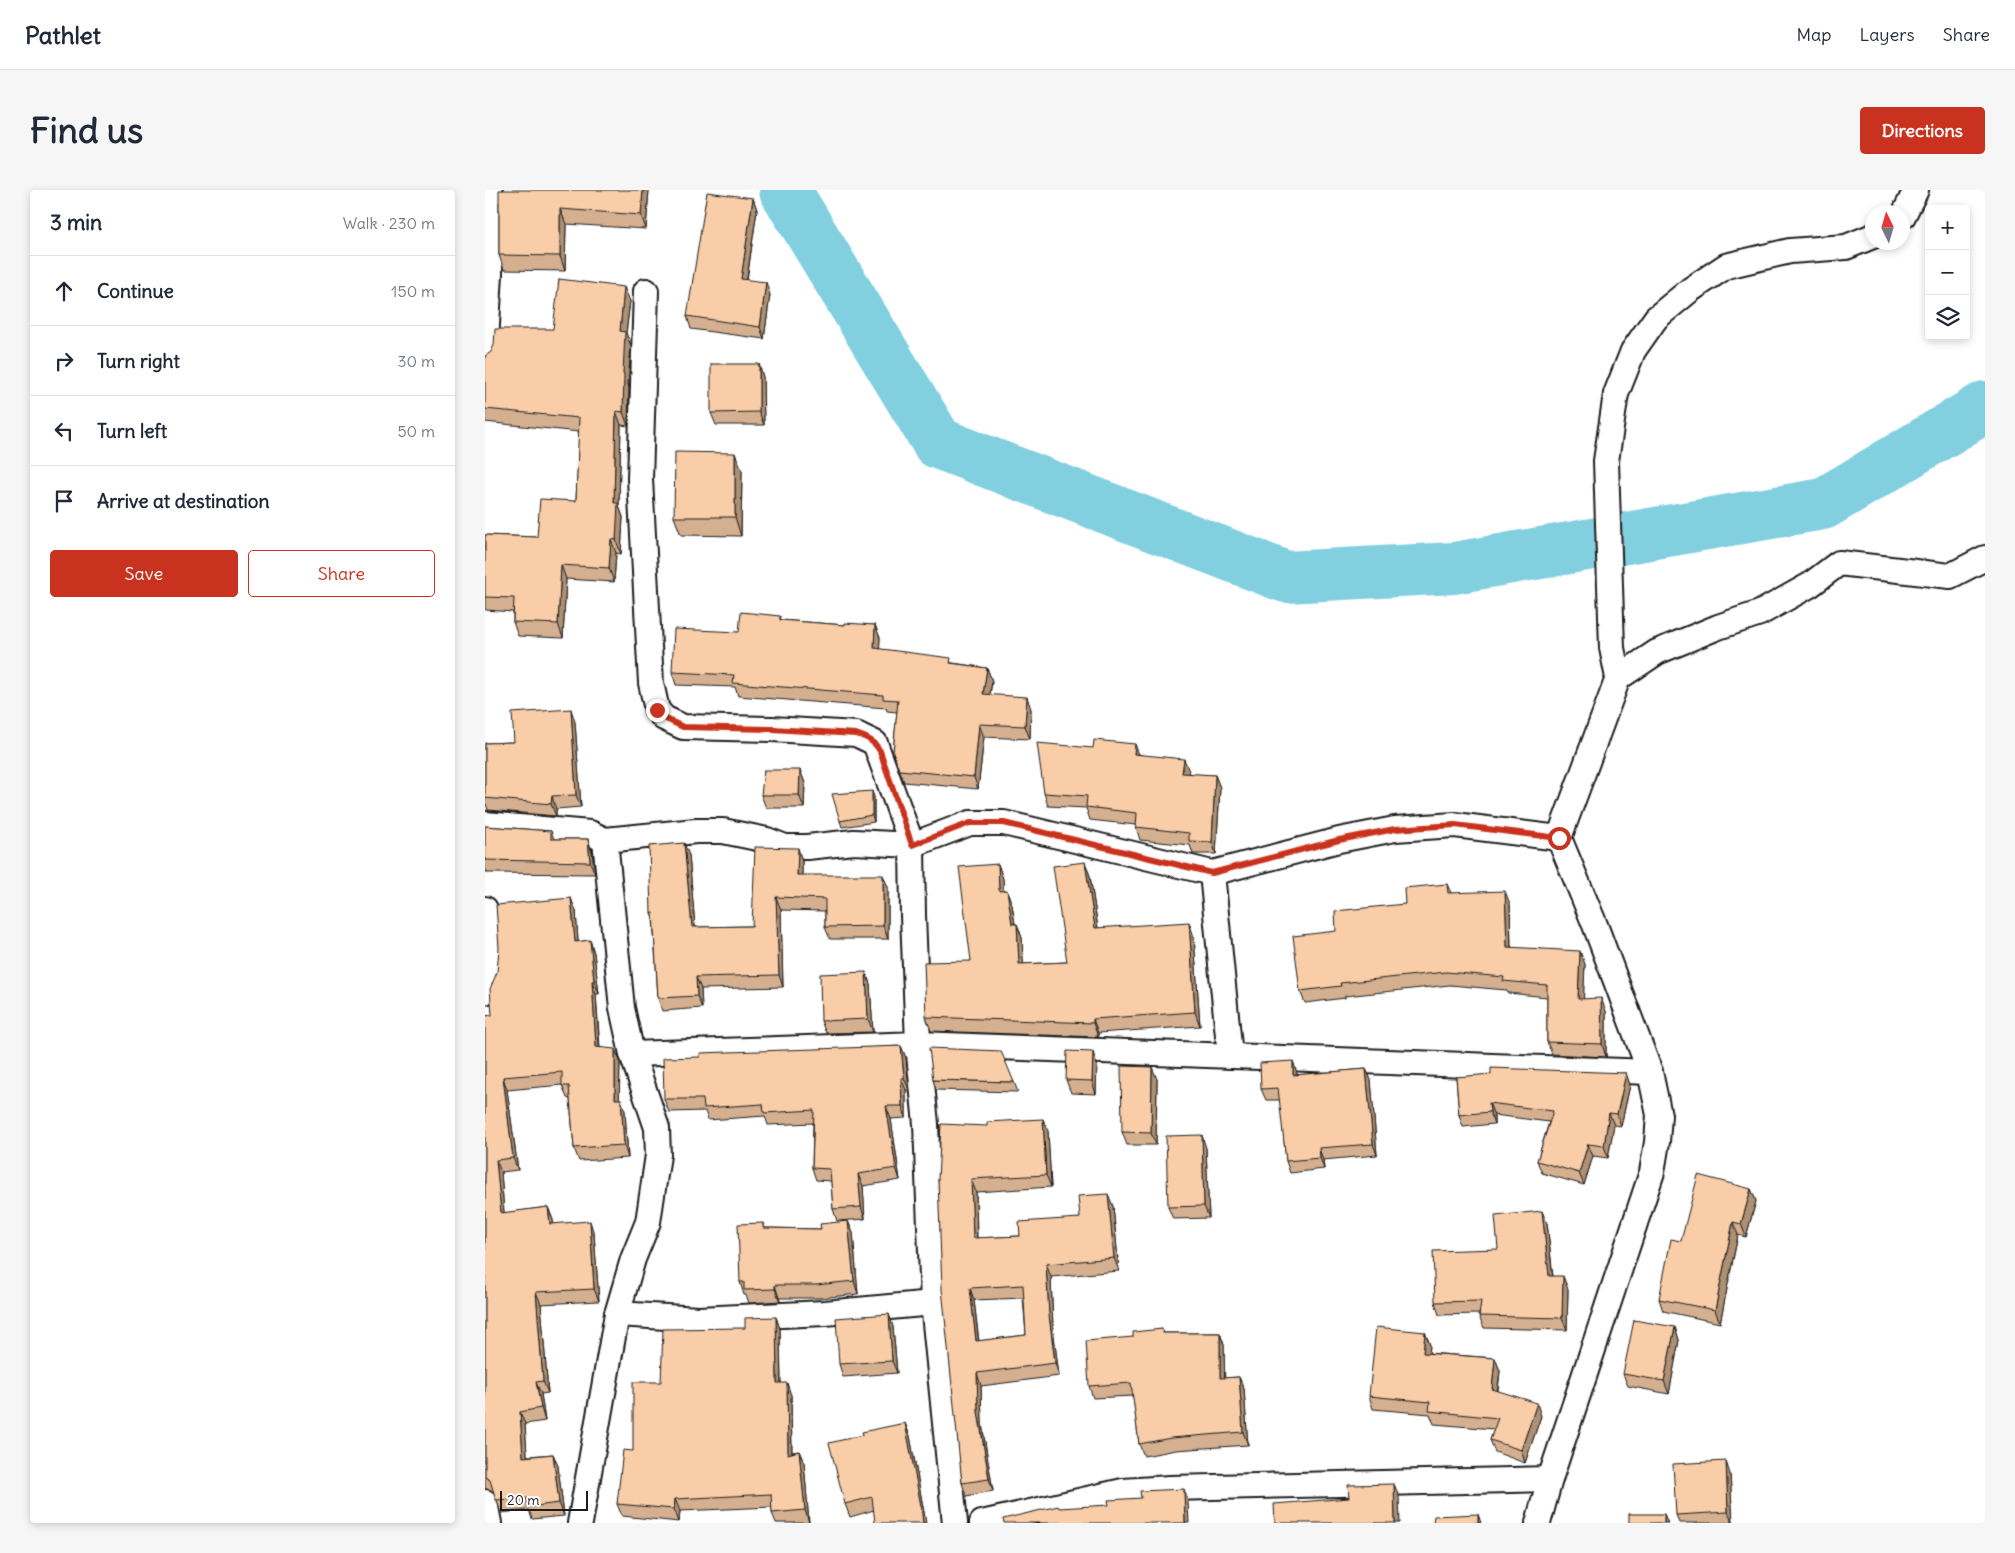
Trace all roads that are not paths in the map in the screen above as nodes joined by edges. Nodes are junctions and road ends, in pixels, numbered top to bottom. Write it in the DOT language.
graph roads {
  1 [pos="489,190"];
  2 [pos="1916,190"];
  3 [pos="1908,205"];
  4 [pos="1865,239"];
  5 [pos="646,292"];
  6 [pos="485,358"];
  7 [pos="1985,558"];
  8 [pos="1618,678"];
  9 [pos="485,824"];
  10 [pos="1559,838"];
  11 [pos="605,840"];
  12 [pos="912,845"];
  13 [pos="1212,873"];
  14 [pos="485,909"];
  15 [pos="485,992"];
  16 [pos="918,1044"];
  17 [pos="632,1054"];
  18 [pos="1231,1056"];
  19 [pos="1650,1072"];
  20 [pos="933,1303"];
  21 [pos="617,1314"];
  22 [pos="1550,1479"];
  23 [pos="485,1502"];
  24 [pos="1542,1521"];
  25 [pos="489,1523"];
  26 [pos="580,1523"];
  27 [pos="955,1523"];
  28 [pos="982,1523"];
  1 -- 6 [label="street"];
  2 -- 3 [label="street"];
  4 -- 8 [label="street"];
  5 -- 12 [label="street"];
  7 -- 8 [label="street"];
  8 -- 10 [label="street"];
  9 -- 11 [label="street"];
  10 -- 13 [label="street"];
  10 -- 19 [label="street"];
  11 -- 12 [label="street"];
  11 -- 17 [label="street"];
  12 -- 13 [label="street"];
  12 -- 16 [label="street"];
  13 -- 18 [label="street"];
  14 -- 15 [label="street"];
  16 -- 17 [label="street"];
  16 -- 18 [label="street"];
  16 -- 20 [label="street"];
  17 -- 21 [label="street"];
  18 -- 19 [label="street"];
  19 -- 22 [label="street"];
  20 -- 21 [label="street"];
  20 -- 27 [label="street"];
  21 -- 26 [label="street"];
  22 -- 24 [label="street"];
  22 -- 28 [label="street"];
  23 -- 25 [label="street"];
}
